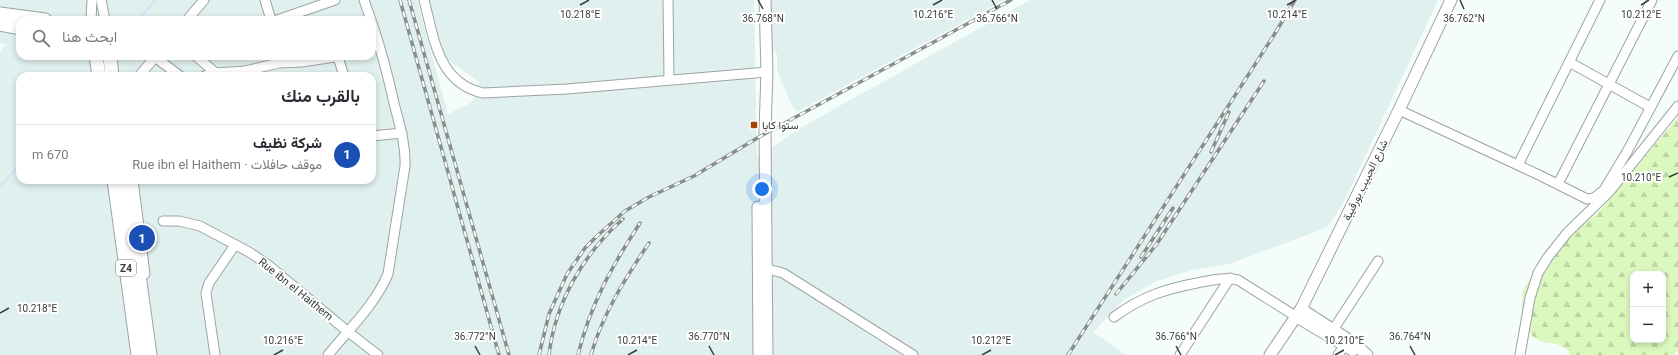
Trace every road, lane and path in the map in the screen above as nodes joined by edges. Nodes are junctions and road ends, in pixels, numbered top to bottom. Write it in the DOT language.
graph roads {
  1 [pos="92,0"];
  2 [pos="101,0"];
  3 [pos="204,0"];
  4 [pos="266,0"];
  5 [pos="335,0"];
  6 [pos="364,0"];
  7 [pos="424,0"];
  8 [pos="668,0"];
  9 [pos="760,0"];
  10 [pos="765,0"];
  11 [pos="1451,0"];
  12 [pos="1600,0"];
  13 [pos="1652,0"];
  14 [pos="0,14"];
  15 [pos="16,16"];
  16 [pos="91,16"];
  17 [pos="104,16"];
  18 [pos="190,16"];
  19 [pos="270,16"];
  20 [pos="289,16"];
  21 [pos="370,16"];
  22 [pos="0,24"];
  23 [pos="16,27"];
  24 [pos="376,47"];
  25 [pos="1678,56"];
  26 [pos="110,60"];
  27 [pos="153,60"];
  28 [pos="160,60"];
  29 [pos="201,60"];
  30 [pos="276,60"];
  31 [pos="340,60"];
  32 [pos="1569,62"];
  33 [pos="112,72"];
  34 [pos="142,72"];
  35 [pos="175,72"];
  36 [pos="215,72"];
  37 [pos="246,72"];
  38 [pos="343,72"];
  39 [pos="763,72"];
  40 [pos="669,79"];
  41 [pos="1610,84"];
  42 [pos="1678,106"];
  43 [pos="1650,107"];
  44 [pos="1399,110"];
  45 [pos="402,134"];
  46 [pos="376,136"];
  47 [pos="1518,164"];
  48 [pos="110,184"];
  49 [pos="115,184"];
  50 [pos="127,184"];
  51 [pos="134,184"];
  52 [pos="1558,184"];
  53 [pos="163,221"];
  54 [pos="235,245"];
  55 [pos="1378,262"];
  56 [pos="762,270"];
  57 [pos="1230,278"];
  58 [pos="1299,313"];
  59 [pos="1114,317"];
  60 [pos="1334,330"];
  61 [pos="347,331"];
  62 [pos="1341,350"];
  63 [pos="1365,354"];
  64 [pos="132,355"];
  65 [pos="138,355"];
  66 [pos="150,355"];
  67 [pos="156,355"];
  68 [pos="215,355"];
  69 [pos="328,355"];
  70 [pos="378,355"];
  71 [pos="759,355"];
  72 [pos="767,355"];
  73 [pos="913,355"];
  74 [pos="1180,355"];
  75 [pos="1270,355"];
  76 [pos="1520,355"];
  1 -- 16 [label="street"];
  2 -- 17 [label="street"];
  3 -- 18 [label="street"];
  4 -- 19 [label="street"];
  5 -- 20 [label="street"];
  6 -- 21 [label="street"];
  7 -- 40 [label="street"];
  8 -- 40 [label="street"];
  9 -- 39 [label="main road"];
  10 -- 39 [label="main road"];
  11 -- 44 [label="main road, شارع الحبيب بورقيبة"];
  12 -- 32 [label="street"];
  13 -- 41 [label="street"];
  14 -- 15 [label="highway"];
  22 -- 23 [label="highway"];
  24 -- 45 [label="street"];
  25 -- 43 [label="street"];
  26 -- 33 [label="highway"];
  27 -- 34 [label="street"];
  28 -- 35 [label="street"];
  29 -- 36 [label="street"];
  30 -- 37 [label="street"];
  31 -- 38 [label="street"];
  32 -- 41 [label="street"];
  32 -- 47 [label="street"];
  39 -- 40 [label="street"];
  39 -- 56 [label="main road"];
  41 -- 43 [label="street"];
  41 -- 52 [label="street"];
  42 -- 76 [label="street"];
  43 -- 52 [label="street"];
  44 -- 47 [label="street"];
  44 -- 58 [label="main road, شارع الحبيب بورقيبة"];
  45 -- 46 [label="street"];
  45 -- 61 [label="street"];
  47 -- 52 [label="street"];
  48 -- 64 [label="street"];
  49 -- 65 [label="highway, Z4"];
  50 -- 66 [label="highway, Z4"];
  51 -- 67 [label="street"];
  53 -- 54 [label="street, Rue ibn el Haithem"];
  54 -- 61 [label="street, Rue ibn el Haithem"];
  54 -- 68 [label="street"];
  55 -- 60 [label="street"];
  56 -- 71 [label="main road"];
  56 -- 72 [label="main road"];
  56 -- 73 [label="street"];
  57 -- 58 [label="street"];
  57 -- 59 [label="street"];
  57 -- 74 [label="street"];
  58 -- 60 [label="main road"];
  58 -- 62 [label="main road"];
  58 -- 75 [label="main road, شارع الحبيب بورقيبة"];
  60 -- 63 [label="main road"];
  61 -- 69 [label="street"];
  61 -- 70 [label="street, Rue ibn el Haithem"];
  62 -- 63 [label="main road"];
}
